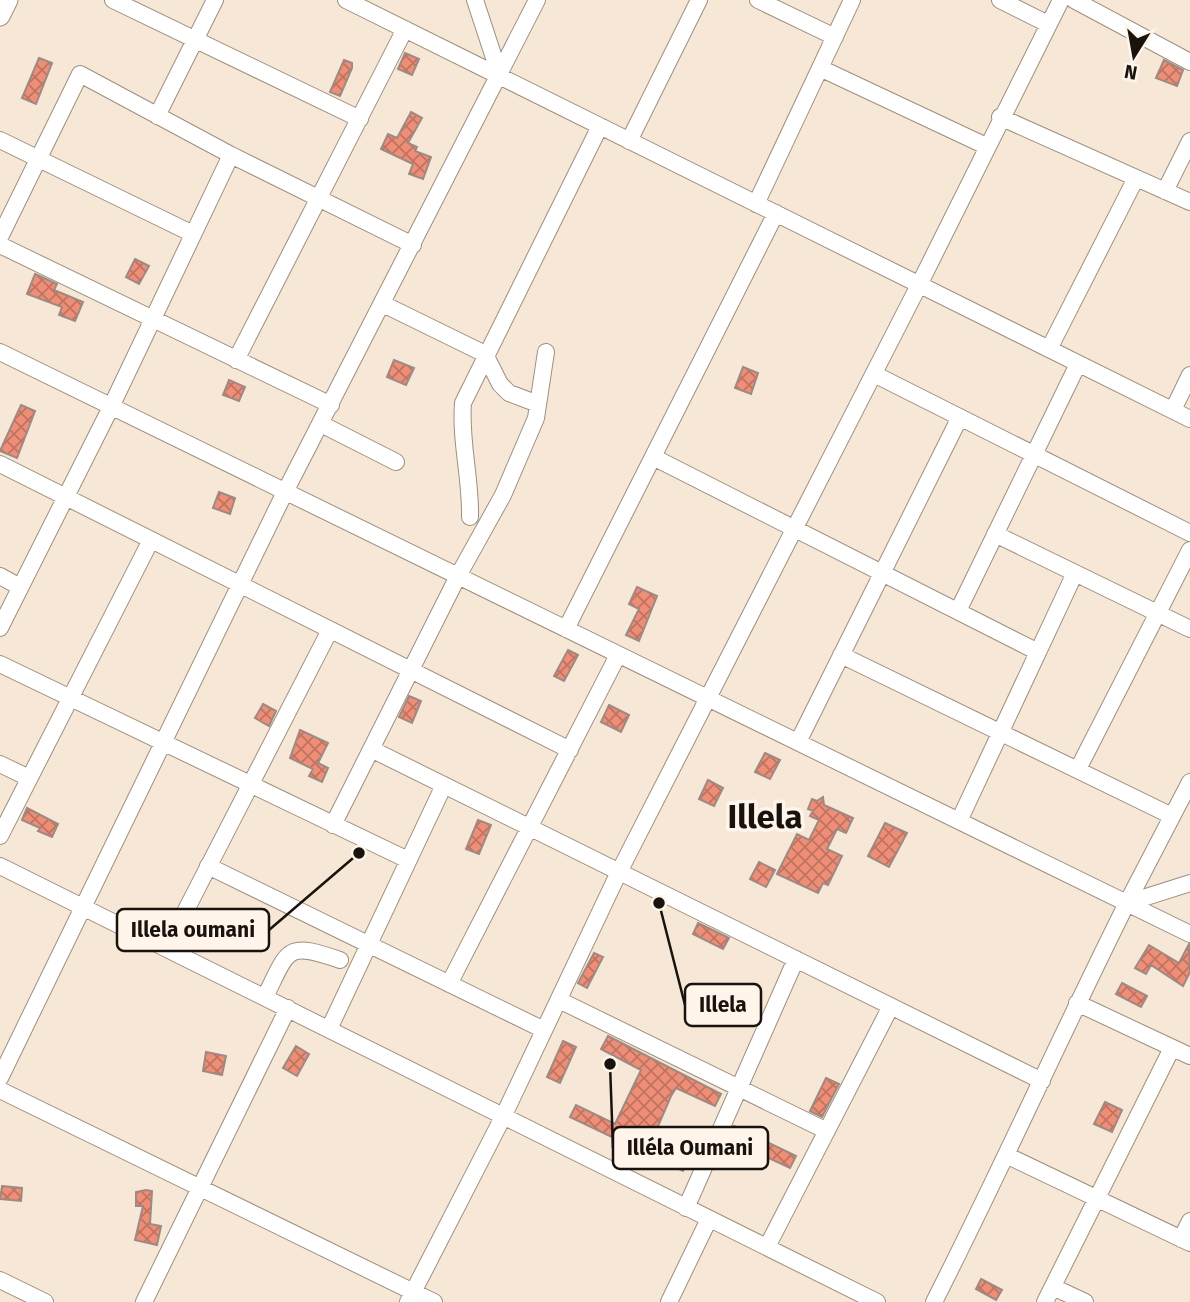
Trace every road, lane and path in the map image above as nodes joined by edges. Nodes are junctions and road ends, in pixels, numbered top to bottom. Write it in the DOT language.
graph roads {
  1 [pos="8,0"];
  2 [pos="113,0"];
  3 [pos="215,0"];
  4 [pos="346,0"];
  5 [pos="475,0"];
  6 [pos="537,0"];
  7 [pos="699,0"];
  8 [pos="758,0"];
  9 [pos="852,0"];
  10 [pos="1000,0"];
  11 [pos="1061,0"];
  12 [pos="1074,0"];
  13 [pos="0,16"];
  14 [pos="1048,24"];
  15 [pos="405,29"];
  16 [pos="835,37"];
  17 [pos="194,39"];
  18 [pos="1190,62"];
  19 [pos="820,68"];
  20 [pos="500,76"];
  21 [pos="157,116"];
  22 [pos="1000,117"];
  23 [pos="360,119"];
  24 [pos="600,126"];
  25 [pos="0,140"];
  26 [pos="629,141"];
  27 [pos="1190,141"];
  28 [pos="986,146"];
  29 [pos="231,155"];
  30 [pos="38,159"];
  31 [pos="1136,178"];
  32 [pos="1165,191"];
  33 [pos="319,199"];
  34 [pos="1190,202"];
  35 [pos="756,204"];
  36 [pos="776,214"];
  37 [pos="193,234"];
  38 [pos="0,236"];
  39 [pos="0,245"];
  40 [pos="414,245"];
  41 [pos="919,285"];
  42 [pos="383,304"];
  43 [pos="152,320"];
  44 [pos="1049,349"];
  45 [pos="0,352"];
  46 [pos="545,352"];
  47 [pos="485,354"];
  48 [pos="236,360"];
  49 [pos="1078,364"];
  50 [pos="874,374"];
  51 [pos="1190,374"];
  52 [pos="538,404"];
  53 [pos="331,405"];
  54 [pos="111,407"];
  55 [pos="1172,410"];
  56 [pos="960,417"];
  57 [pos="1190,419"];
  58 [pos="321,424"];
  59 [pos="1034,455"];
  60 [pos="653,457"];
  61 [pos="396,461"];
  62 [pos="0,464"];
  63 [pos="285,492"];
  64 [pos="65,497"];
  65 [pos="470,517"];
  66 [pos="794,528"];
  67 [pos="1190,533"];
  68 [pos="995,534"];
  69 [pos="151,540"];
  70 [pos="1190,551"];
  71 [pos="882,573"];
  72 [pos="1075,573"];
  73 [pos="0,576"];
  74 [pos="458,576"];
  75 [pos="240,585"];
  76 [pos="20,587"];
  77 [pos="958,611"];
  78 [pos="1158,614"];
  79 [pos="0,628"];
  80 [pos="566,629"];
  81 [pos="1190,629"];
  82 [pos="330,630"];
  83 [pos="1038,652"];
  84 [pos="618,655"];
  85 [pos="841,655"];
  86 [pos="0,664"];
  87 [pos="411,670"];
  88 [pos="708,698"];
  89 [pos="70,699"];
  90 [pos="1000,731"];
  91 [pos="798,742"];
  92 [pos="164,745"];
  93 [pos="372,749"];
  94 [pos="570,750"];
  95 [pos="0,764"];
  96 [pos="1078,769"];
  97 [pos="29,778"];
  98 [pos="1190,782"];
  99 [pos="444,785"];
  100 [pos="250,786"];
  101 [pos="1172,816"];
  102 [pos="959,821"];
  103 [pos="333,825"];
  104 [pos="530,827"];
  105 [pos="0,836"];
  106 [pos="408,860"];
  107 [pos="0,866"];
  108 [pos="208,866"];
  109 [pos="620,872"];
  110 [pos="1190,883"];
  111 [pos="1127,903"];
  112 [pos="84,906"];
  113 [pos="1190,934"];
  114 [pos="369,944"];
  115 [pos="167,947"];
  116 [pos="796,959"];
  117 [pos="340,960"];
  118 [pos="450,984"];
  119 [pos="265,997"];
  120 [pos="559,1000"];
  121 [pos="1077,1003"];
  122 [pos="891,1006"];
  123 [pos="288,1008"];
  124 [pos="329,1029"];
  125 [pos="544,1030"];
  126 [pos="1172,1048"];
  127 [pos="1190,1056"];
  128 [pos="0,1078"];
  129 [pos="1042,1081"];
  130 [pos="739,1088"];
  131 [pos="0,1090"];
  132 [pos="503,1117"];
  133 [pos="827,1131"];
  134 [pos="1008,1156"];
  135 [pos="200,1188"];
  136 [pos="1097,1198"];
  137 [pos="687,1208"];
  138 [pos="709,1219"];
  139 [pos="1190,1221"];
  140 [pos="1186,1240"];
  141 [pos="767,1247"];
  142 [pos="0,1280"];
  143 [pos="1053,1287"];
  144 [pos="411,1297"];
  145 [pos="45,1302"];
  146 [pos="144,1302"];
  147 [pos="434,1302"];
  148 [pos="669,1302"];
  149 [pos="877,1302"];
  150 [pos="934,1302"];
  151 [pos="1045,1302"];
  152 [pos="1085,1302"];
  1 -- 13 [label="main road"];
  2 -- 17 [label="street"];
  3 -- 17 [label="street"];
  4 -- 15 [label="street"];
  5 -- 20 [label="street"];
  6 -- 20 [label="street"];
  7 -- 26 [label="street"];
  8 -- 16 [label="street"];
  9 -- 16 [label="street"];
  10 -- 14 [label="street"];
  11 -- 14 [label="street"];
  12 -- 18 [label="street"];
  14 -- 22 [label="street"];
  15 -- 20 [label="street"];
  15 -- 23 [label="street"];
  16 -- 19 [label="street"];
  17 -- 21 [label="street"];
  17 -- 23 [label="street"];
  19 -- 28 [label="street"];
  19 -- 35 [label="street"];
  20 -- 24 [label="street"];
  20 -- 40 [label="street"];
  21 -- 29 [label="street"];
  21 -- 30 [label="street"];
  22 -- 28 [label="street"];
  22 -- 31 [label="street"];
  23 -- 33 [label="street"];
  24 -- 26 [label="street"];
  24 -- 47 [label="street"];
  25 -- 30 [label="street"];
  26 -- 35 [label="street"];
  27 -- 32 [label="street"];
  28 -- 41 [label="street"];
  29 -- 33 [label="street"];
  29 -- 37 [label="street"];
  30 -- 37 [label="street"];
  30 -- 38 [label="street"];
  31 -- 32 [label="street"];
  31 -- 44 [label="street"];
  32 -- 34 [label="street"];
  33 -- 40 [label="street"];
  33 -- 48 [label="street"];
  35 -- 36 [label="street"];
  36 -- 41 [label="street"];
  36 -- 60 [label="street"];
  37 -- 43 [label="street"];
  39 -- 43 [label="street"];
  40 -- 42 [label="street"];
  41 -- 44 [label="street"];
  41 -- 50 [label="street"];
  42 -- 47 [label="street"];
  42 -- 53 [label="street"];
  43 -- 48 [label="street"];
  43 -- 54 [label="street"];
  44 -- 49 [label="street"];
  45 -- 54 [label="street"];
  46 -- 52 [label="street"];
  47 -- 52 [label="street"];
  47 -- 65 [label="street"];
  48 -- 53 [label="street"];
  49 -- 55 [label="street"];
  49 -- 59 [label="street"];
  50 -- 56 [label="street"];
  50 -- 66 [label="street"];
  51 -- 55 [label="street"];
  52 -- 74 [label="street"];
  53 -- 58 [label="street"];
  54 -- 63 [label="street"];
  54 -- 64 [label="street"];
  55 -- 57 [label="street"];
  56 -- 59 [label="street"];
  56 -- 71 [label="street"];
  58 -- 61 [label="street"];
  58 -- 63 [label="street"];
  59 -- 67 [label="street"];
  59 -- 68 [label="street"];
  60 -- 66 [label="street"];
  60 -- 80 [label="street"];
  62 -- 64 [label="street"];
  63 -- 74 [label="street"];
  63 -- 75 [label="street"];
  64 -- 69 [label="street"];
  64 -- 76 [label="street"];
  66 -- 71 [label="street"];
  66 -- 88 [label="street"];
  68 -- 72 [label="street"];
  68 -- 77 [label="street"];
  69 -- 75 [label="street"];
  69 -- 89 [label="street"];
  70 -- 78 [label="street"];
  71 -- 77 [label="street"];
  71 -- 85 [label="street"];
  72 -- 78 [label="street"];
  72 -- 83 [label="street"];
  73 -- 76 [label="street"];
  74 -- 80 [label="street"];
  74 -- 87 [label="street"];
  75 -- 82 [label="street"];
  75 -- 92 [label="street"];
  76 -- 79 [label="street"];
  77 -- 83 [label="street"];
  78 -- 81 [label="street"];
  78 -- 96 [label="street"];
  80 -- 84 [label="street"];
  82 -- 87 [label="street"];
  82 -- 100 [label="street"];
  83 -- 90 [label="street"];
  84 -- 88 [label="street"];
  84 -- 94 [label="street"];
  85 -- 90 [label="street"];
  85 -- 91 [label="street"];
  86 -- 89 [label="street"];
  87 -- 93 [label="street"];
  87 -- 94 [label="street"];
  88 -- 91 [label="street"];
  88 -- 109 [label="street"];
  89 -- 92 [label="street"];
  89 -- 97 [label="street"];
  90 -- 96 [label="street"];
  90 -- 102 [label="street"];
  91 -- 102 [label="street"];
  92 -- 100 [label="street"];
  92 -- 112 [label="street"];
  93 -- 99 [label="street"];
  93 -- 103 [label="street"];
  94 -- 104 [label="street"];
  95 -- 97 [label="street"];
  96 -- 101 [label="street"];
  97 -- 105 [label="street"];
  98 -- 101 [label="street"];
  99 -- 104 [label="street"];
  99 -- 106 [label="street"];
  100 -- 103 [label="street"];
  100 -- 108 [label="street"];
  101 -- 111 [label="street"];
  102 -- 111 [label="street"];
  103 -- 106 [label="street"];
  104 -- 109 [label="street"];
  104 -- 118 [label="street"];
  106 -- 114 [label="street"];
  107 -- 112 [label="street"];
  108 -- 114 [label="street"];
  108 -- 115 [label="street"];
  109 -- 116 [label="street"];
  109 -- 120 [label="street"];
  110 -- 111 [label="street"];
  111 -- 113 [label="street"];
  111 -- 121 [label="street"];
  112 -- 115 [label="street"];
  112 -- 128 [label="street"];
  114 -- 118 [label="street"];
  114 -- 124 [label="street"];
  115 -- 119 [label="street"];
  116 -- 122 [label="street"];
  116 -- 130 [label="street"];
  117 -- 119 [label="street"];
  118 -- 125 [label="street"];
  119 -- 123 [label="street"];
  120 -- 125 [label="street"];
  120 -- 130 [label="street"];
  121 -- 126 [label="street"];
  121 -- 129 [label="street"];
  122 -- 129 [label="street"];
  122 -- 133 [label="street"];
  123 -- 124 [label="street"];
  123 -- 135 [label="street"];
  124 -- 132 [label="street"];
  125 -- 132 [label="street"];
  126 -- 127 [label="street"];
  126 -- 136 [label="street"];
  129 -- 134 [label="street"];
  130 -- 133 [label="street"];
  130 -- 137 [label="street"];
  131 -- 135 [label="street"];
  132 -- 137 [label="street"];
  132 -- 144 [label="street"];
  133 -- 141 [label="street"];
  134 -- 136 [label="street"];
  134 -- 150 [label="street"];
  135 -- 144 [label="street"];
  135 -- 146 [label="street"];
  136 -- 140 [label="street"];
  136 -- 143 [label="street"];
  137 -- 138 [label="street"];
  138 -- 141 [label="street"];
  138 -- 148 [label="street"];
  139 -- 140 [label="street"];
  141 -- 149 [label="street"];
  142 -- 145 [label="street"];
  143 -- 151 [label="street"];
  143 -- 152 [label="street"];
  144 -- 147 [label="street"];
}
